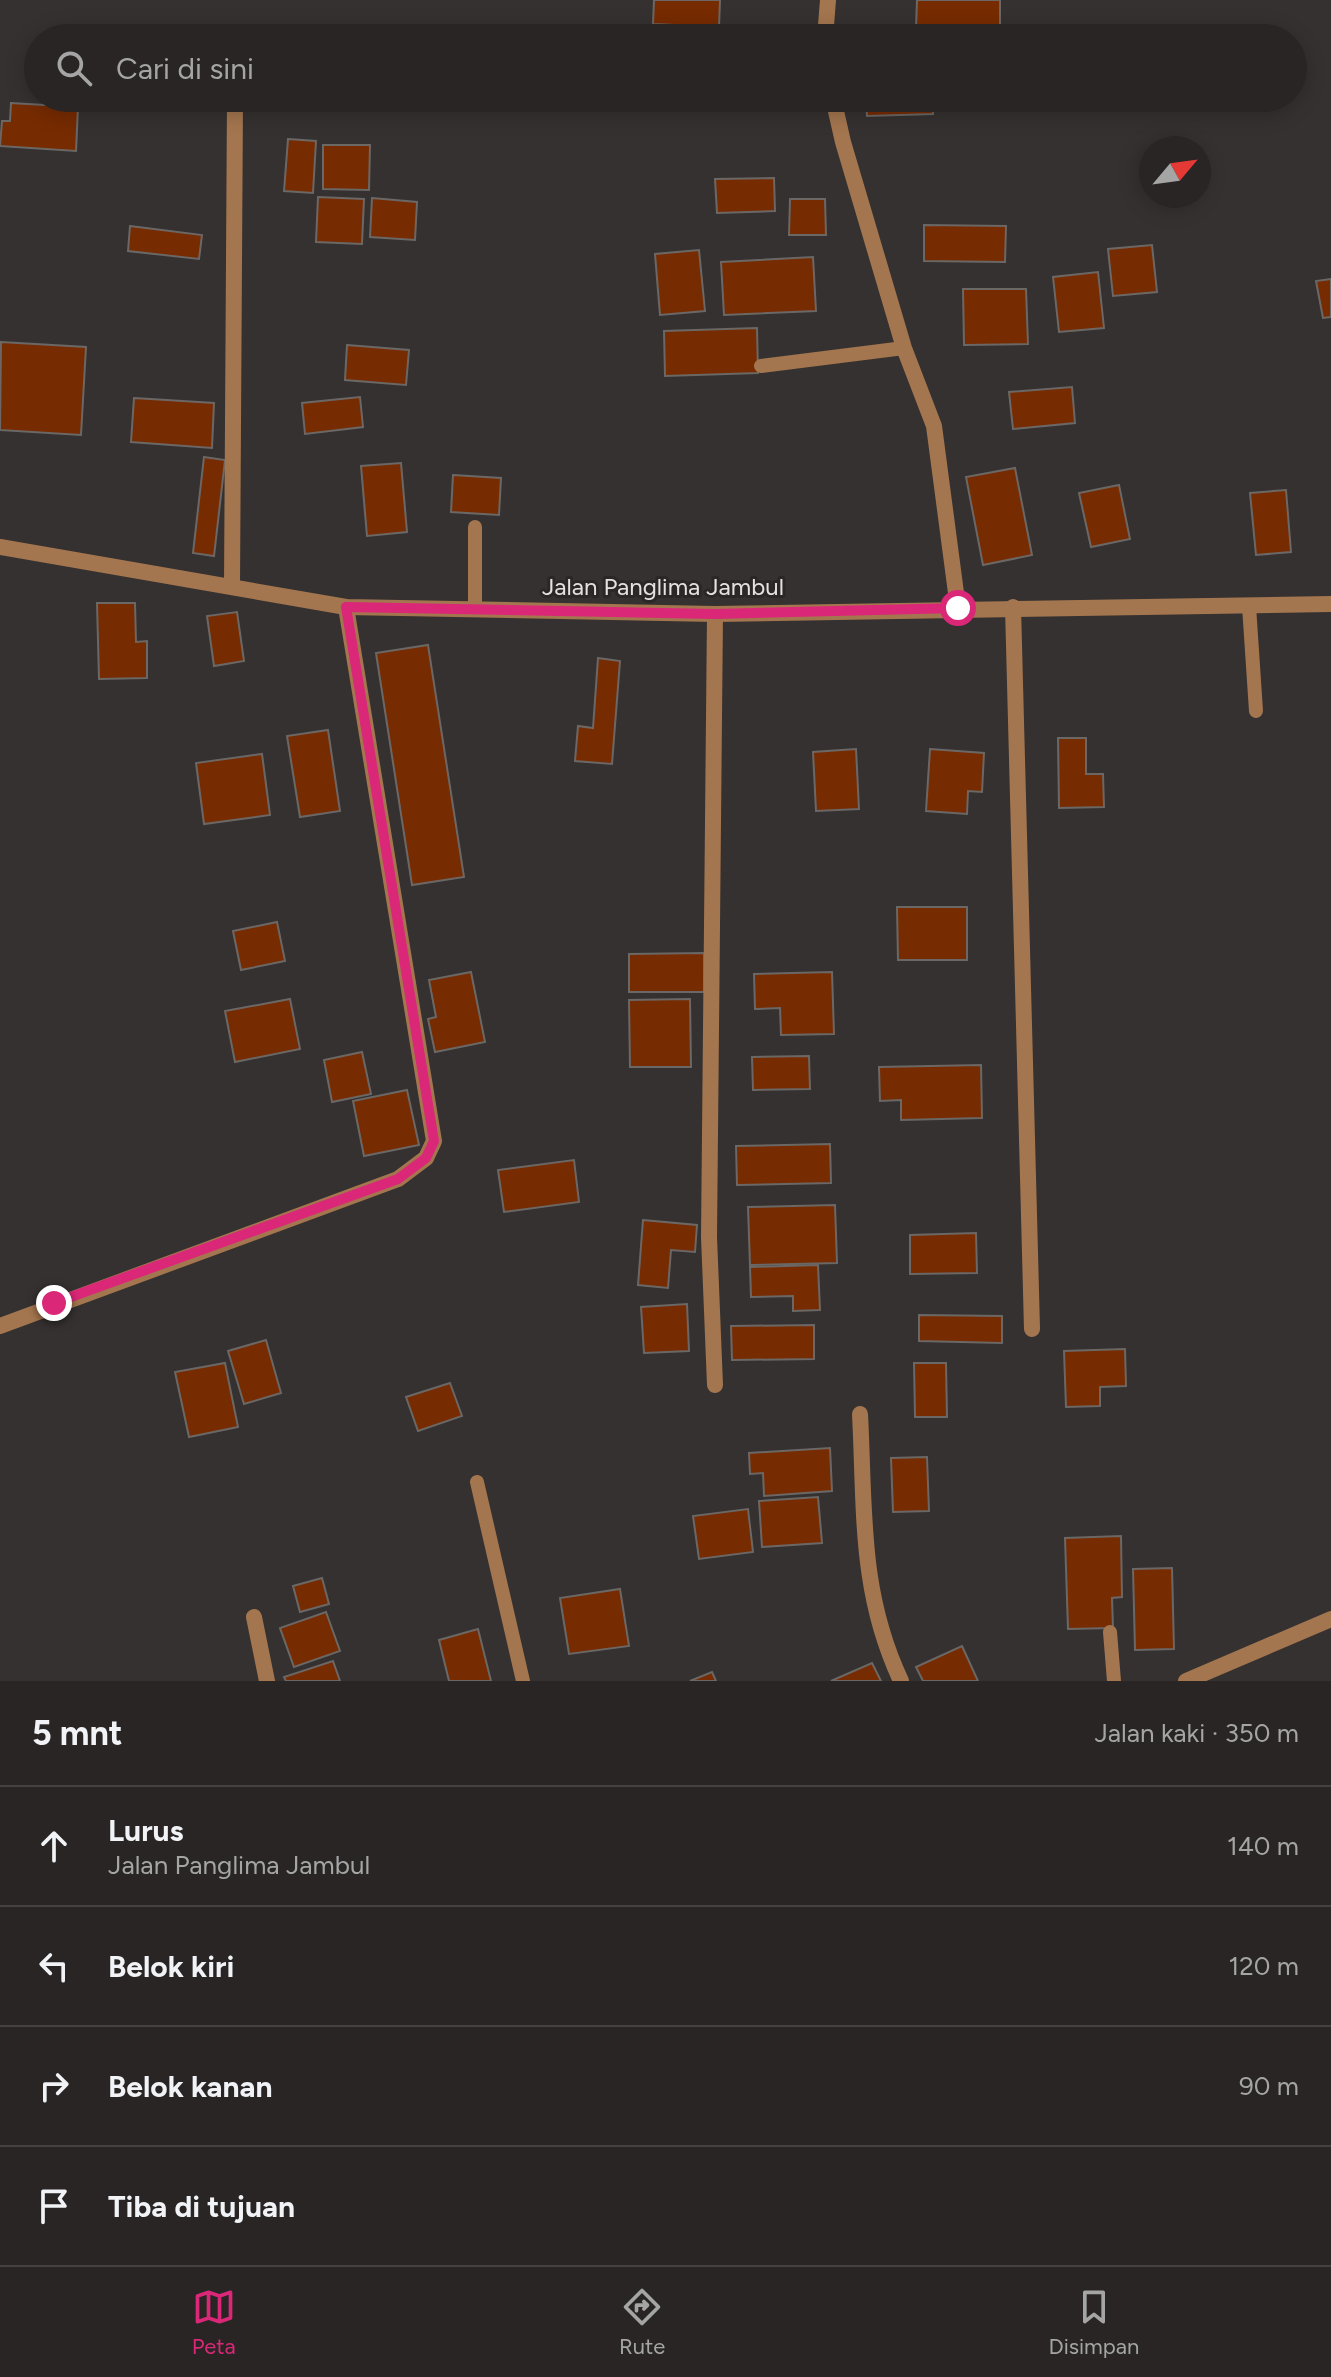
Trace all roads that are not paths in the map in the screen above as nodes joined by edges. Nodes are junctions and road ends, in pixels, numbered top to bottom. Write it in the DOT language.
graph roads {
  1 [pos="828,0"];
  2 [pos="826,24"];
  3 [pos="235,112"];
  4 [pos="836,112"];
  5 [pos="904,348"];
  6 [pos="761,366"];
  7 [pos="475,527"];
  8 [pos="0,547"];
  9 [pos="232,586"];
  10 [pos="1331,604"];
  11 [pos="1249,606"];
  12 [pos="346,607"];
  13 [pos="1013,607"];
  14 [pos="958,608"];
  15 [pos="475,609"];
  16 [pos="715,614"];
  17 [pos="1256,711"];
  18 [pos="0,1326"];
  19 [pos="1032,1329"];
  20 [pos="715,1385"];
  21 [pos="860,1414"];
  22 [pos="477,1482"];
  23 [pos="254,1617"];
  24 [pos="1331,1619"];
  25 [pos="1110,1632"];
  26 [pos="267,1681"];
  27 [pos="523,1681"];
  28 [pos="901,1681"];
  29 [pos="1114,1681"];
  30 [pos="1186,1681"];
  1 -- 2 [label="street"];
  3 -- 9 [label="street"];
  4 -- 5 [label="street"];
  5 -- 6 [label="lane"];
  5 -- 14 [label="street"];
  7 -- 15 [label="lane"];
  8 -- 9 [label="street, Jalan Panglima Jambul"];
  9 -- 12 [label="street, Jalan Panglima Jambul"];
  10 -- 11 [label="street, Jalan Panglima Jambul"];
  11 -- 13 [label="street, Jalan Panglima Jambul"];
  11 -- 17 [label="lane"];
  12 -- 15 [label="street, Jalan Panglima Jambul"];
  12 -- 18 [label="street"];
  13 -- 14 [label="street, Jalan Panglima Jambul"];
  13 -- 19 [label="street"];
  14 -- 16 [label="street, Jalan Panglima Jambul"];
  15 -- 16 [label="street, Jalan Panglima Jambul"];
  16 -- 20 [label="street"];
  21 -- 28 [label="street"];
  22 -- 27 [label="lane"];
  23 -- 26 [label="street"];
  24 -- 30 [label="street"];
  25 -- 29 [label="lane"];
}
